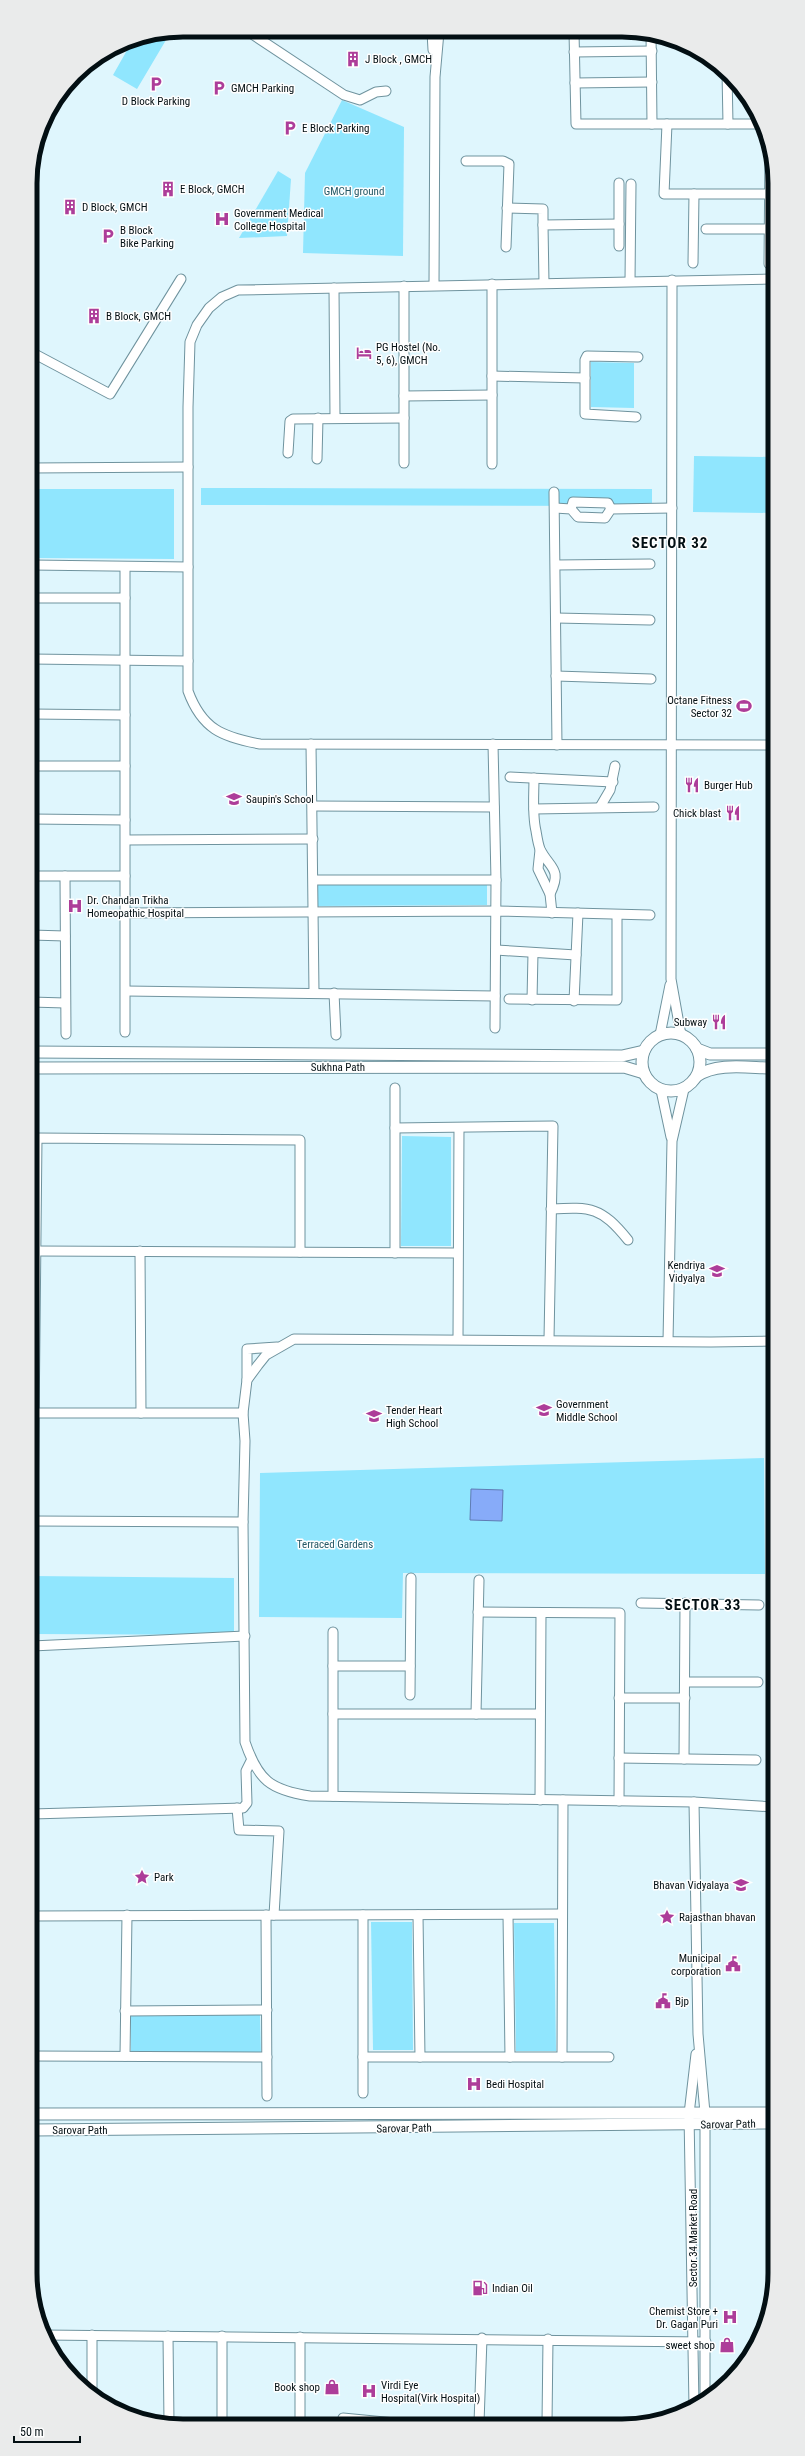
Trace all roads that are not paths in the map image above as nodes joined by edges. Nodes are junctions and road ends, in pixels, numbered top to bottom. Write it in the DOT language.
graph roads {
  1 [pos="257,37"];
  2 [pos="436,37"];
  3 [pos="574,37"];
  4 [pos="651,40"];
  5 [pos="652,51"];
  6 [pos="574,52"];
  7 [pos="652,82"];
  8 [pos="727,82"];
  9 [pos="575,83"];
  10 [pos="386,91"];
  11 [pos="652,124"];
  12 [pos="667,124"];
  13 [pos="728,124"];
  14 [pos="756,124"];
  15 [pos="466,161"];
  16 [pos="619,183"];
  17 [pos="631,184"];
  18 [pos="694,194"];
  19 [pos="768,194"];
  20 [pos="507,208"];
  21 [pos="619,224"];
  22 [pos="543,225"];
  23 [pos="706,229"];
  24 [pos="768,229"];
  25 [pos="620,246"];
  26 [pos="506,247"];
  27 [pos="693,262"];
  28 [pos="181,279"];
  29 [pos="768,279"];
  30 [pos="672,280"];
  31 [pos="630,281"];
  32 [pos="544,283"];
  33 [pos="492,284"];
  34 [pos="434,285"];
  35 [pos="404,286"];
  36 [pos="334,288"];
  37 [pos="37,355"];
  38 [pos="638,357"];
  39 [pos="492,376"];
  40 [pos="585,378"];
  41 [pos="492,395"];
  42 [pos="404,396"];
  43 [pos="636,417"];
  44 [pos="318,418"];
  45 [pos="335,418"];
  46 [pos="404,418"];
  47 [pos="288,453"];
  48 [pos="317,459"];
  49 [pos="404,463"];
  50 [pos="492,464"];
  51 [pos="188,467"];
  52 [pos="37,468"];
  53 [pos="554,492"];
  54 [pos="555,508"];
  55 [pos="672,508"];
  56 [pos="571,509"];
  57 [pos="612,509"];
  58 [pos="650,564"];
  59 [pos="37,565"];
  60 [pos="556,565"];
  61 [pos="125,567"];
  62 [pos="188,567"];
  63 [pos="37,598"];
  64 [pos="125,598"];
  65 [pos="556,618"];
  66 [pos="650,620"];
  67 [pos="37,659"];
  68 [pos="125,660"];
  69 [pos="188,661"];
  70 [pos="556,676"];
  71 [pos="651,679"];
  72 [pos="37,714"];
  73 [pos="125,715"];
  74 [pos="311,744"];
  75 [pos="493,744"];
  76 [pos="558,745"];
  77 [pos="671,745"];
  78 [pos="768,745"];
  79 [pos="37,766"];
  80 [pos="125,766"];
  81 [pos="615,766"];
  82 [pos="510,777"];
  83 [pos="534,778"];
  84 [pos="613,782"];
  85 [pos="312,806"];
  86 [pos="494,807"];
  87 [pos="600,807"];
  88 [pos="654,807"];
  89 [pos="534,809"];
  90 [pos="37,819"];
  91 [pos="125,820"];
  92 [pos="313,839"];
  93 [pos="126,840"];
  94 [pos="540,850"];
  95 [pos="37,876"];
  96 [pos="65,876"];
  97 [pos="125,876"];
  98 [pos="314,880"];
  99 [pos="496,880"];
  100 [pos="550,894"];
  101 [pos="496,911"];
  102 [pos="314,912"];
  103 [pos="126,913"];
  104 [pos="552,913"];
  105 [pos="578,913"];
  106 [pos="618,914"];
  107 [pos="650,915"];
  108 [pos="37,936"];
  109 [pos="65,936"];
  110 [pos="496,950"];
  111 [pos="533,953"];
  112 [pos="576,955"];
  113 [pos="671,980"];
  114 [pos="126,991"];
  115 [pos="314,993"];
  116 [pos="334,994"];
  117 [pos="495,996"];
  118 [pos="509,999"];
  119 [pos="532,1000"];
  120 [pos="574,1001"];
  121 [pos="37,1002"];
  122 [pos="65,1003"];
  123 [pos="496,1028"];
  124 [pos="125,1032"];
  125 [pos="66,1034"];
  126 [pos="680,1034"];
  127 [pos="660,1035"];
  128 [pos="336,1036"];
  129 [pos="697,1049"];
  130 [pos="644,1051"];
  131 [pos="37,1052"];
  132 [pos="768,1054"];
  133 [pos="37,1068"];
  134 [pos="768,1068"];
  135 [pos="644,1073"];
  136 [pos="697,1076"];
  137 [pos="395,1088"];
  138 [pos="684,1089"];
  139 [pos="661,1090"];
  140 [pos="395,1128"];
  141 [pos="459,1128"];
  142 [pos="37,1138"];
  143 [pos="672,1140"];
  144 [pos="551,1209"];
  145 [pos="628,1240"];
  146 [pos="37,1251"];
  147 [pos="140,1251"];
  148 [pos="300,1252"];
  149 [pos="395,1253"];
  150 [pos="457,1253"];
  151 [pos="458,1339"];
  152 [pos="549,1339"];
  153 [pos="668,1341"];
  154 [pos="768,1341"];
  155 [pos="278,1347"];
  156 [pos="247,1380"];
  157 [pos="37,1413"];
  158 [pos="140,1413"];
  159 [pos="243,1413"];
  160 [pos="37,1521"];
  161 [pos="243,1522"];
  162 [pos="411,1578"];
  163 [pos="479,1580"];
  164 [pos="641,1603"];
  165 [pos="685,1603"];
  166 [pos="760,1605"];
  167 [pos="478,1612"];
  168 [pos="541,1612"];
  169 [pos="333,1632"];
  170 [pos="245,1636"];
  171 [pos="37,1646"];
  172 [pos="333,1666"];
  173 [pos="410,1666"];
  174 [pos="685,1682"];
  175 [pos="758,1682"];
  176 [pos="410,1695"];
  177 [pos="619,1698"];
  178 [pos="685,1698"];
  179 [pos="333,1714"];
  180 [pos="476,1714"];
  181 [pos="540,1714"];
  182 [pos="619,1758"];
  183 [pos="684,1759"];
  184 [pos="756,1760"];
  185 [pos="251,1761"];
  186 [pos="334,1796"];
  187 [pos="540,1800"];
  188 [pos="563,1800"];
  189 [pos="619,1801"];
  190 [pos="694,1802"];
  191 [pos="768,1807"];
  192 [pos="237,1808"];
  193 [pos="37,1814"];
  194 [pos="508,1914"];
  195 [pos="562,1914"];
  196 [pos="127,1915"];
  197 [pos="270,1915"];
  198 [pos="363,1915"];
  199 [pos="418,1915"];
  200 [pos="37,1916"];
  201 [pos="267,2010"];
  202 [pos="125,2011"];
  203 [pos="698,2034"];
  204 [pos="37,2056"];
  205 [pos="125,2056"];
  206 [pos="267,2057"];
  207 [pos="363,2057"];
  208 [pos="420,2057"];
  209 [pos="510,2057"];
  210 [pos="562,2057"];
  211 [pos="609,2057"];
  212 [pos="363,2093"];
  213 [pos="268,2096"];
  214 [pos="37,2114"];
  215 [pos="768,2114"];
  216 [pos="689,2119"];
  217 [pos="705,2119"];
  218 [pos="768,2124"];
  219 [pos="37,2130"];
  220 [pos="51,2335"];
  221 [pos="92,2335"];
  222 [pos="168,2336"];
  223 [pos="222,2336"];
  224 [pos="300,2337"];
  225 [pos="482,2338"];
  226 [pos="548,2339"];
  227 [pos="693,2342"];
  228 [pos="706,2342"];
  229 [pos="92,2387"];
  230 [pos="705,2393"];
  231 [pos="694,2400"];
  232 [pos="169,2418"];
  233 [pos="222,2419"];
  234 [pos="300,2419"];
  235 [pos="343,2419"];
  236 [pos="353,2419"];
  237 [pos="479,2419"];
  238 [pos="547,2419"];
  1 -- 10 [label="street"];
  2 -- 34 [label="street"];
  3 -- 6 [label="street"];
  4 -- 5 [label="street"];
  5 -- 6 [label="street"];
  5 -- 7 [label="street"];
  6 -- 9 [label="street"];
  7 -- 9 [label="street"];
  7 -- 11 [label="street"];
  8 -- 13 [label="street"];
  9 -- 11 [label="street"];
  11 -- 12 [label="street"];
  12 -- 13 [label="street"];
  12 -- 18 [label="street"];
  13 -- 14 [label="street"];
  15 -- 20 [label="street"];
  16 -- 21 [label="street"];
  17 -- 31 [label="street"];
  18 -- 19 [label="street"];
  18 -- 27 [label="street"];
  20 -- 22 [label="street"];
  20 -- 26 [label="street"];
  21 -- 22 [label="street"];
  21 -- 25 [label="street"];
  22 -- 32 [label="street"];
  23 -- 24 [label="street"];
  28 -- 37 [label="street"];
  29 -- 30 [label="street"];
  30 -- 31 [label="street"];
  30 -- 55 [label="street"];
  31 -- 32 [label="street"];
  32 -- 33 [label="street"];
  33 -- 34 [label="street"];
  33 -- 39 [label="street"];
  34 -- 35 [label="street"];
  35 -- 36 [label="street"];
  35 -- 42 [label="street"];
  36 -- 45 [label="street"];
  36 -- 51 [label="street"];
  38 -- 40 [label="street"];
  39 -- 40 [label="street"];
  39 -- 41 [label="street"];
  40 -- 43 [label="street"];
  41 -- 42 [label="street"];
  41 -- 50 [label="street"];
  42 -- 46 [label="street"];
  44 -- 45 [label="street"];
  44 -- 47 [label="street"];
  44 -- 48 [label="street"];
  45 -- 46 [label="street"];
  46 -- 49 [label="street"];
  51 -- 52 [label="street"];
  51 -- 62 [label="street"];
  53 -- 54 [label="street"];
  54 -- 56 [label="street"];
  54 -- 60 [label="street"];
  55 -- 57 [label="street"];
  55 -- 77 [label="street"];
  56 -- 57 [label="street"];
  56 -- 57 [label="street"];
  58 -- 60 [label="street"];
  59 -- 61 [label="street"];
  60 -- 65 [label="street"];
  61 -- 62 [label="street"];
  61 -- 64 [label="street"];
  62 -- 69 [label="street"];
  63 -- 64 [label="street"];
  64 -- 68 [label="street"];
  65 -- 66 [label="street"];
  65 -- 70 [label="street"];
  67 -- 68 [label="street"];
  68 -- 69 [label="street"];
  68 -- 73 [label="street"];
  69 -- 74 [label="street"];
  70 -- 71 [label="street"];
  70 -- 76 [label="street"];
  72 -- 73 [label="street"];
  73 -- 80 [label="street"];
  74 -- 75 [label="street"];
  74 -- 85 [label="street"];
  75 -- 76 [label="street"];
  75 -- 86 [label="street"];
  76 -- 77 [label="street"];
  77 -- 78 [label="street"];
  77 -- 113 [label="street"];
  79 -- 80 [label="street"];
  80 -- 91 [label="street"];
  81 -- 84 [label="street"];
  82 -- 83 [label="street"];
  83 -- 84 [label="street"];
  83 -- 89 [label="street"];
  84 -- 87 [label="street"];
  85 -- 86 [label="street"];
  85 -- 92 [label="street"];
  86 -- 99 [label="street"];
  87 -- 88 [label="street"];
  87 -- 89 [label="street"];
  89 -- 94 [label="street"];
  90 -- 91 [label="street"];
  91 -- 93 [label="street"];
  92 -- 93 [label="street"];
  92 -- 98 [label="street"];
  93 -- 97 [label="street"];
  94 -- 100 [label="street"];
  94 -- 100 [label="street"];
  95 -- 96 [label="street"];
  96 -- 97 [label="street"];
  96 -- 109 [label="street"];
  97 -- 103 [label="street"];
  98 -- 99 [label="street"];
  98 -- 102 [label="street"];
  99 -- 101 [label="street"];
  100 -- 104 [label="street"];
  101 -- 102 [label="street"];
  101 -- 104 [label="street"];
  101 -- 110 [label="street"];
  102 -- 103 [label="street"];
  102 -- 115 [label="street"];
  103 -- 114 [label="street"];
  104 -- 105 [label="street"];
  105 -- 106 [label="street"];
  105 -- 112 [label="street"];
  106 -- 107 [label="street"];
  106 -- 120 [label="street"];
  108 -- 109 [label="street"];
  109 -- 122 [label="street"];
  110 -- 111 [label="street"];
  110 -- 117 [label="street"];
  111 -- 112 [label="street"];
  111 -- 119 [label="street"];
  112 -- 120 [label="street"];
  113 -- 126 [label="street"];
  113 -- 127 [label="street"];
  114 -- 115 [label="street"];
  114 -- 124 [label="street"];
  115 -- 116 [label="street"];
  116 -- 117 [label="street"];
  116 -- 128 [label="street"];
  117 -- 123 [label="street"];
  118 -- 119 [label="street"];
  119 -- 120 [label="street"];
  121 -- 122 [label="street"];
  122 -- 125 [label="street"];
  126 -- 127 [label="main road"];
  126 -- 129 [label="main road"];
  127 -- 130 [label="main road"];
  129 -- 132 [label="main road"];
  129 -- 136 [label="main road"];
  130 -- 131 [label="main road, Sukhna Path"];
  130 -- 135 [label="main road"];
  133 -- 135 [label="main road, Sukhna Path"];
  134 -- 136 [label="main road"];
  135 -- 139 [label="main road"];
  136 -- 138 [label="main road"];
  137 -- 140 [label="street"];
  138 -- 139 [label="main road"];
  138 -- 143 [label="street"];
  139 -- 143 [label="street"];
  140 -- 141 [label="street"];
  140 -- 149 [label="street"];
  141 -- 144 [label="street"];
  141 -- 150 [label="street"];
  142 -- 148 [label="street"];
  143 -- 153 [label="street"];
  144 -- 145 [label="street"];
  144 -- 152 [label="street"];
  146 -- 147 [label="street"];
  147 -- 148 [label="street"];
  147 -- 158 [label="street"];
  148 -- 149 [label="street"];
  149 -- 150 [label="street"];
  150 -- 151 [label="street"];
  151 -- 152 [label="street"];
  151 -- 155 [label="street"];
  152 -- 153 [label="street"];
  153 -- 154 [label="street"];
  155 -- 156 [label="street"];
  155 -- 156 [label="street"];
  156 -- 159 [label="street"];
  157 -- 158 [label="street"];
  158 -- 159 [label="street"];
  159 -- 161 [label="street"];
  160 -- 161 [label="street"];
  161 -- 170 [label="street"];
  162 -- 173 [label="street"];
  163 -- 167 [label="street"];
  164 -- 165 [label="street"];
  165 -- 166 [label="street"];
  165 -- 174 [label="street"];
  167 -- 168 [label="street"];
  167 -- 180 [label="street"];
  168 -- 177 [label="street"];
  168 -- 181 [label="street"];
  169 -- 172 [label="street"];
  170 -- 171 [label="street"];
  170 -- 185 [label="street"];
  172 -- 173 [label="street"];
  172 -- 179 [label="street"];
  173 -- 176 [label="street"];
  174 -- 175 [label="street"];
  174 -- 178 [label="street"];
  177 -- 178 [label="street"];
  177 -- 182 [label="street"];
  178 -- 183 [label="street"];
  179 -- 180 [label="street"];
  179 -- 186 [label="street"];
  180 -- 181 [label="street"];
  181 -- 187 [label="street"];
  182 -- 183 [label="street"];
  182 -- 189 [label="street"];
  183 -- 184 [label="street"];
  185 -- 186 [label="street"];
  185 -- 192 [label="street"];
  186 -- 187 [label="street"];
  187 -- 188 [label="street"];
  188 -- 189 [label="street"];
  188 -- 195 [label="street"];
  189 -- 190 [label="street"];
  190 -- 191 [label="street"];
  190 -- 203 [label="street"];
  192 -- 193 [label="street"];
  192 -- 197 [label="street"];
  194 -- 195 [label="street"];
  194 -- 199 [label="street"];
  194 -- 209 [label="street"];
  195 -- 210 [label="street"];
  196 -- 197 [label="street"];
  196 -- 200 [label="street"];
  196 -- 202 [label="street"];
  197 -- 198 [label="street"];
  197 -- 201 [label="street"];
  198 -- 199 [label="street"];
  198 -- 207 [label="street"];
  199 -- 208 [label="street"];
  201 -- 202 [label="street"];
  201 -- 206 [label="street"];
  202 -- 205 [label="street"];
  203 -- 216 [label="street"];
  203 -- 217 [label="street, Sector 34 Market Road"];
  204 -- 205 [label="street"];
  205 -- 206 [label="street"];
  206 -- 213 [label="street"];
  207 -- 208 [label="street"];
  207 -- 212 [label="street"];
  208 -- 209 [label="street"];
  209 -- 210 [label="street"];
  210 -- 211 [label="street"];
  214 -- 216 [label="main road, Sarovar Path"];
  215 -- 217 [label="main road, Sarovar Path"];
  216 -- 217 [label="main road, Sarovar Path"];
  216 -- 219 [label="main road, Sarovar Path"];
  216 -- 227 [label="street"];
  217 -- 218 [label="main road, Sarovar Path"];
  217 -- 228 [label="street, Sector 34 Market Road"];
  220 -- 221 [label="street"];
  221 -- 222 [label="street"];
  221 -- 229 [label="street"];
  222 -- 223 [label="street"];
  222 -- 232 [label="street"];
  223 -- 224 [label="street"];
  223 -- 233 [label="street"];
  224 -- 225 [label="street"];
  224 -- 234 [label="street"];
  225 -- 226 [label="street"];
  225 -- 237 [label="street"];
  226 -- 227 [label="street"];
  226 -- 238 [label="street"];
  227 -- 228 [label="street"];
  227 -- 231 [label="street"];
  228 -- 230 [label="street, Sector 34 Market Road"];
  235 -- 236 [label="street"];
}
